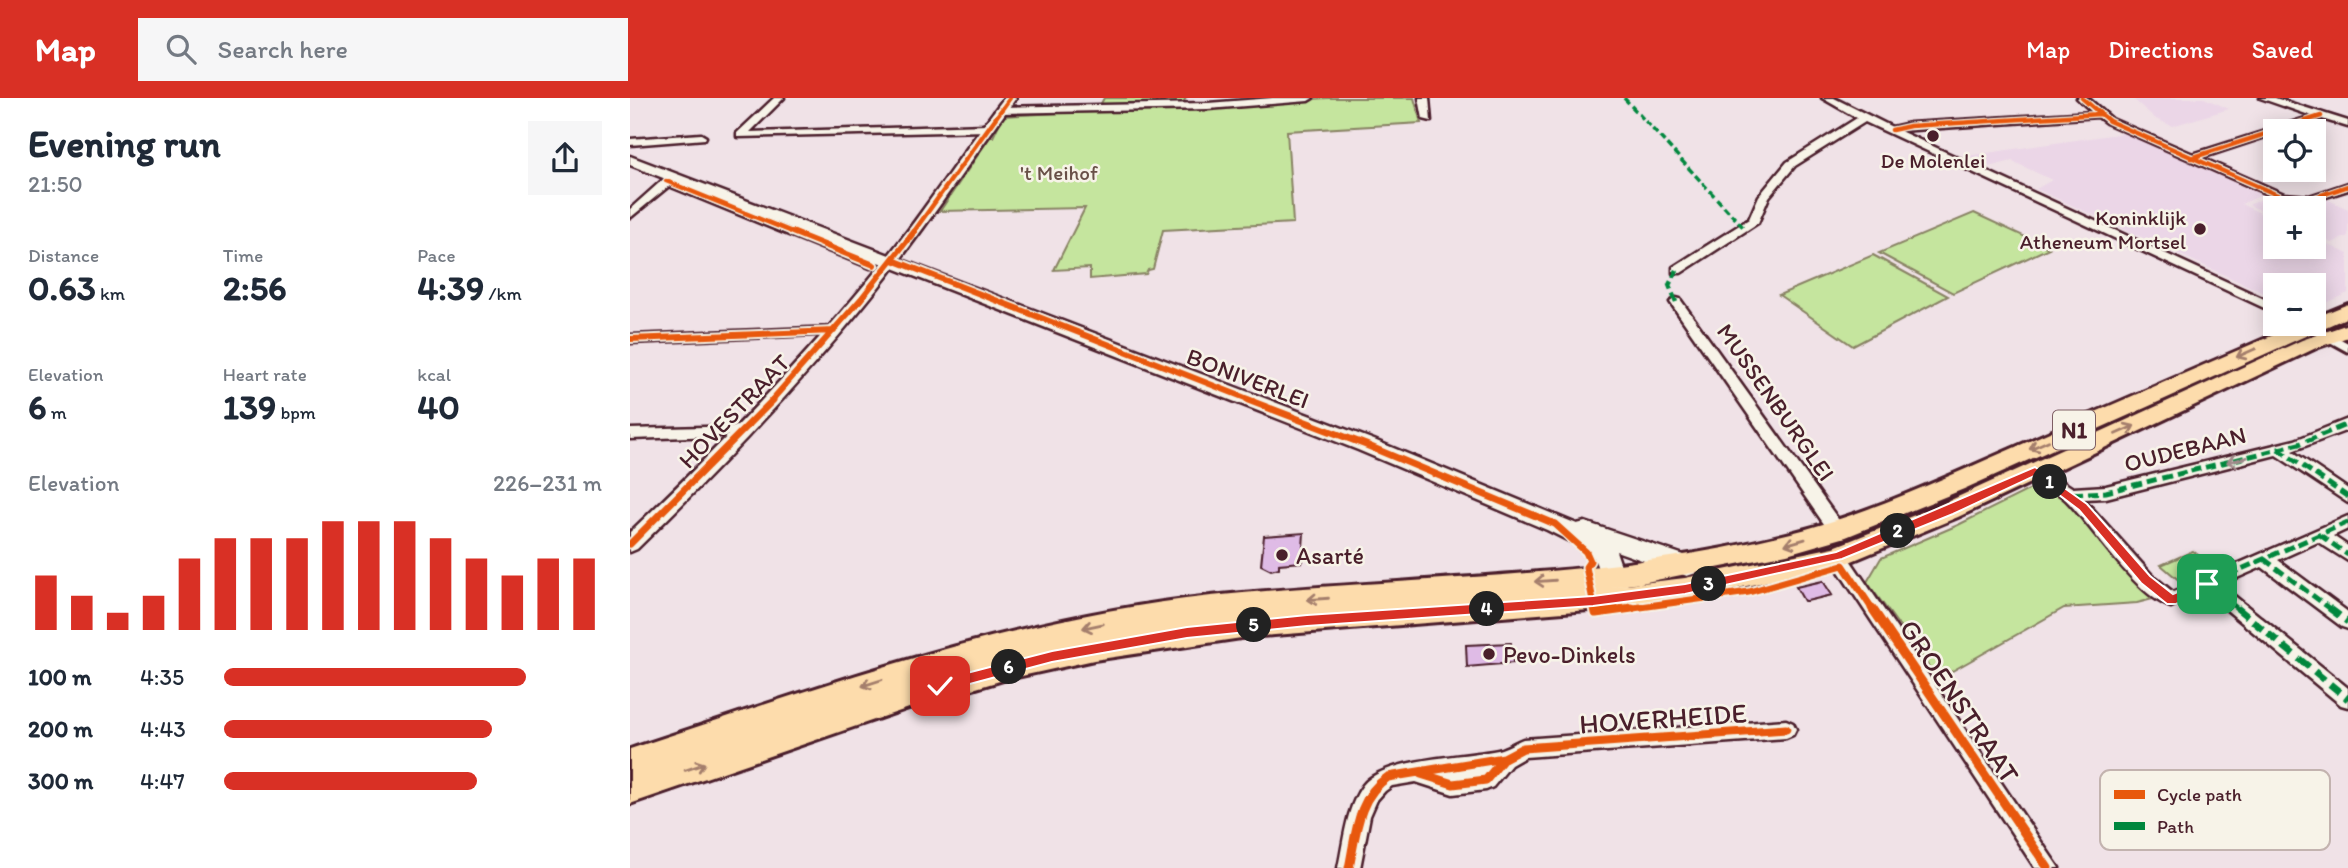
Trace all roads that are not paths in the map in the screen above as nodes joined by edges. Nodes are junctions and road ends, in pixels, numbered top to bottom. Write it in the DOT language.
graph roads {
  1 [pos="779,98"];
  2 [pos="1010,98"];
  3 [pos="1094,98"];
  4 [pos="1308,98"];
  5 [pos="1424,98"];
  6 [pos="1827,98"];
  7 [pos="1834,98"];
  8 [pos="2082,98"];
  9 [pos="2265,98"];
  10 [pos="1088,109"];
  11 [pos="1846,109"];
  12 [pos="1001,110"];
  13 [pos="2099,114"];
  14 [pos="2321,116"];
  15 [pos="1428,118"];
  16 [pos="1864,118"];
  17 [pos="2348,124"];
  18 [pos="987,128"];
  19 [pos="1892,130"];
  20 [pos="701,137"];
  21 [pos="630,142"];
  22 [pos="2191,158"];
  23 [pos="630,160"];
  24 [pos="670,179"];
  25 [pos="2348,186"];
  26 [pos="630,215"];
  27 [pos="883,263"];
  28 [pos="1676,270"];
  29 [pos="1675,302"];
  30 [pos="2263,303"];
  31 [pos="2348,310"];
  32 [pos="834,331"];
  33 [pos="2327,333"];
  34 [pos="630,339"];
  35 [pos="2348,424"];
  36 [pos="742,431"];
  37 [pos="630,435"];
  38 [pos="2277,449"];
  39 [pos="2035,471"];
  40 [pos="2070,494"];
  41 [pos="2348,497"];
  42 [pos="2348,522"];
  43 [pos="1555,524"];
  44 [pos="2320,535"];
  45 [pos="1617,540"];
  46 [pos="1837,543"];
  47 [pos="630,544"];
  48 [pos="2348,555"];
  49 [pos="2264,559"];
  50 [pos="1687,566"];
  51 [pos="2207,584"];
  52 [pos="1627,586"];
  53 [pos="2348,622"];
  54 [pos="2348,699"];
  55 [pos="1786,729"];
  56 [pos="630,764"];
  57 [pos="630,789"];
  58 [pos="1349,868"];
  59 [pos="2048,868"];
  1 -- 18 [label="street"];
  2 -- 12 [label="street, HOVESTRAAT"];
  3 -- 10 [label="street"];
  4 -- 10 [label="street"];
  5 -- 15 [label="street"];
  6 -- 11 [label="street"];
  7 -- 11 [label="street"];
  8 -- 13 [label="street"];
  9 -- 14 [label="street"];
  10 -- 12 [label="street"];
  11 -- 16 [label="street"];
  12 -- 18 [label="street, HOVESTRAAT"];
  13 -- 19 [label="street"];
  13 -- 22 [label="street"];
  14 -- 17 [label="street"];
  14 -- 22 [label="street"];
  16 -- 19 [label="street"];
  16 -- 28 [label="street"];
  18 -- 27 [label="street, HOVESTRAAT"];
  19 -- 30 [label="street"];
  20 -- 21 [label="street"];
  22 -- 25 [label="street"];
  23 -- 24 [label="main road, BONIVERLEI"];
  24 -- 26 [label="street"];
  24 -- 27 [label="main road, BONIVERLEI"];
  27 -- 32 [label="street, HOVESTRAAT"];
  27 -- 43 [label="main road, BONIVERLEI"];
  29 -- 46 [label="street, MUSSENBURGLEI"];
  31 -- 33 [label="main road, N1"];
  32 -- 34 [label="street"];
  32 -- 36 [label="street, HOVESTRAAT"];
  39 -- 33 [label="main road, N1, one-way"];
  33 -- 46 [label="main road, N1, one-way"];
  35 -- 38 [label="street, OUDEBAAN"];
  36 -- 37 [label="street"];
  36 -- 47 [label="street, HOVESTRAAT"];
  38 -- 40 [label="street, OUDEBAAN, one-way"];
  38 -- 41 [label="street"];
  39 -- 40 [label="street"];
  39 -- 46 [label="main road, N1"];
  40 -- 51 [label="street"];
  42 -- 44 [label="street"];
  43 -- 45 [label="main road, BONIVERLEI"];
  43 -- 52 [label="main road, BONIVERLEI"];
  44 -- 48 [label="street"];
  44 -- 49 [label="street"];
  45 -- 50 [label="main road, BONIVERLEI"];
  45 -- 52 [label="main road"];
  46 -- 50 [label="main road, N1, one-way"];
  46 -- 52 [label="main road, N1"];
  46 -- 59 [label="street, GROENSTRAAT"];
  49 -- 51 [label="street"];
  49 -- 53 [label="street"];
  50 -- 52 [label="main road, N1"];
  51 -- 54 [label="street"];
  52 -- 56 [label="main road, N1, one-way"];
  57 -- 52 [label="main road, N1, one-way"];
  55 -- 58 [label="street, HOVERHEIDE"];
}
